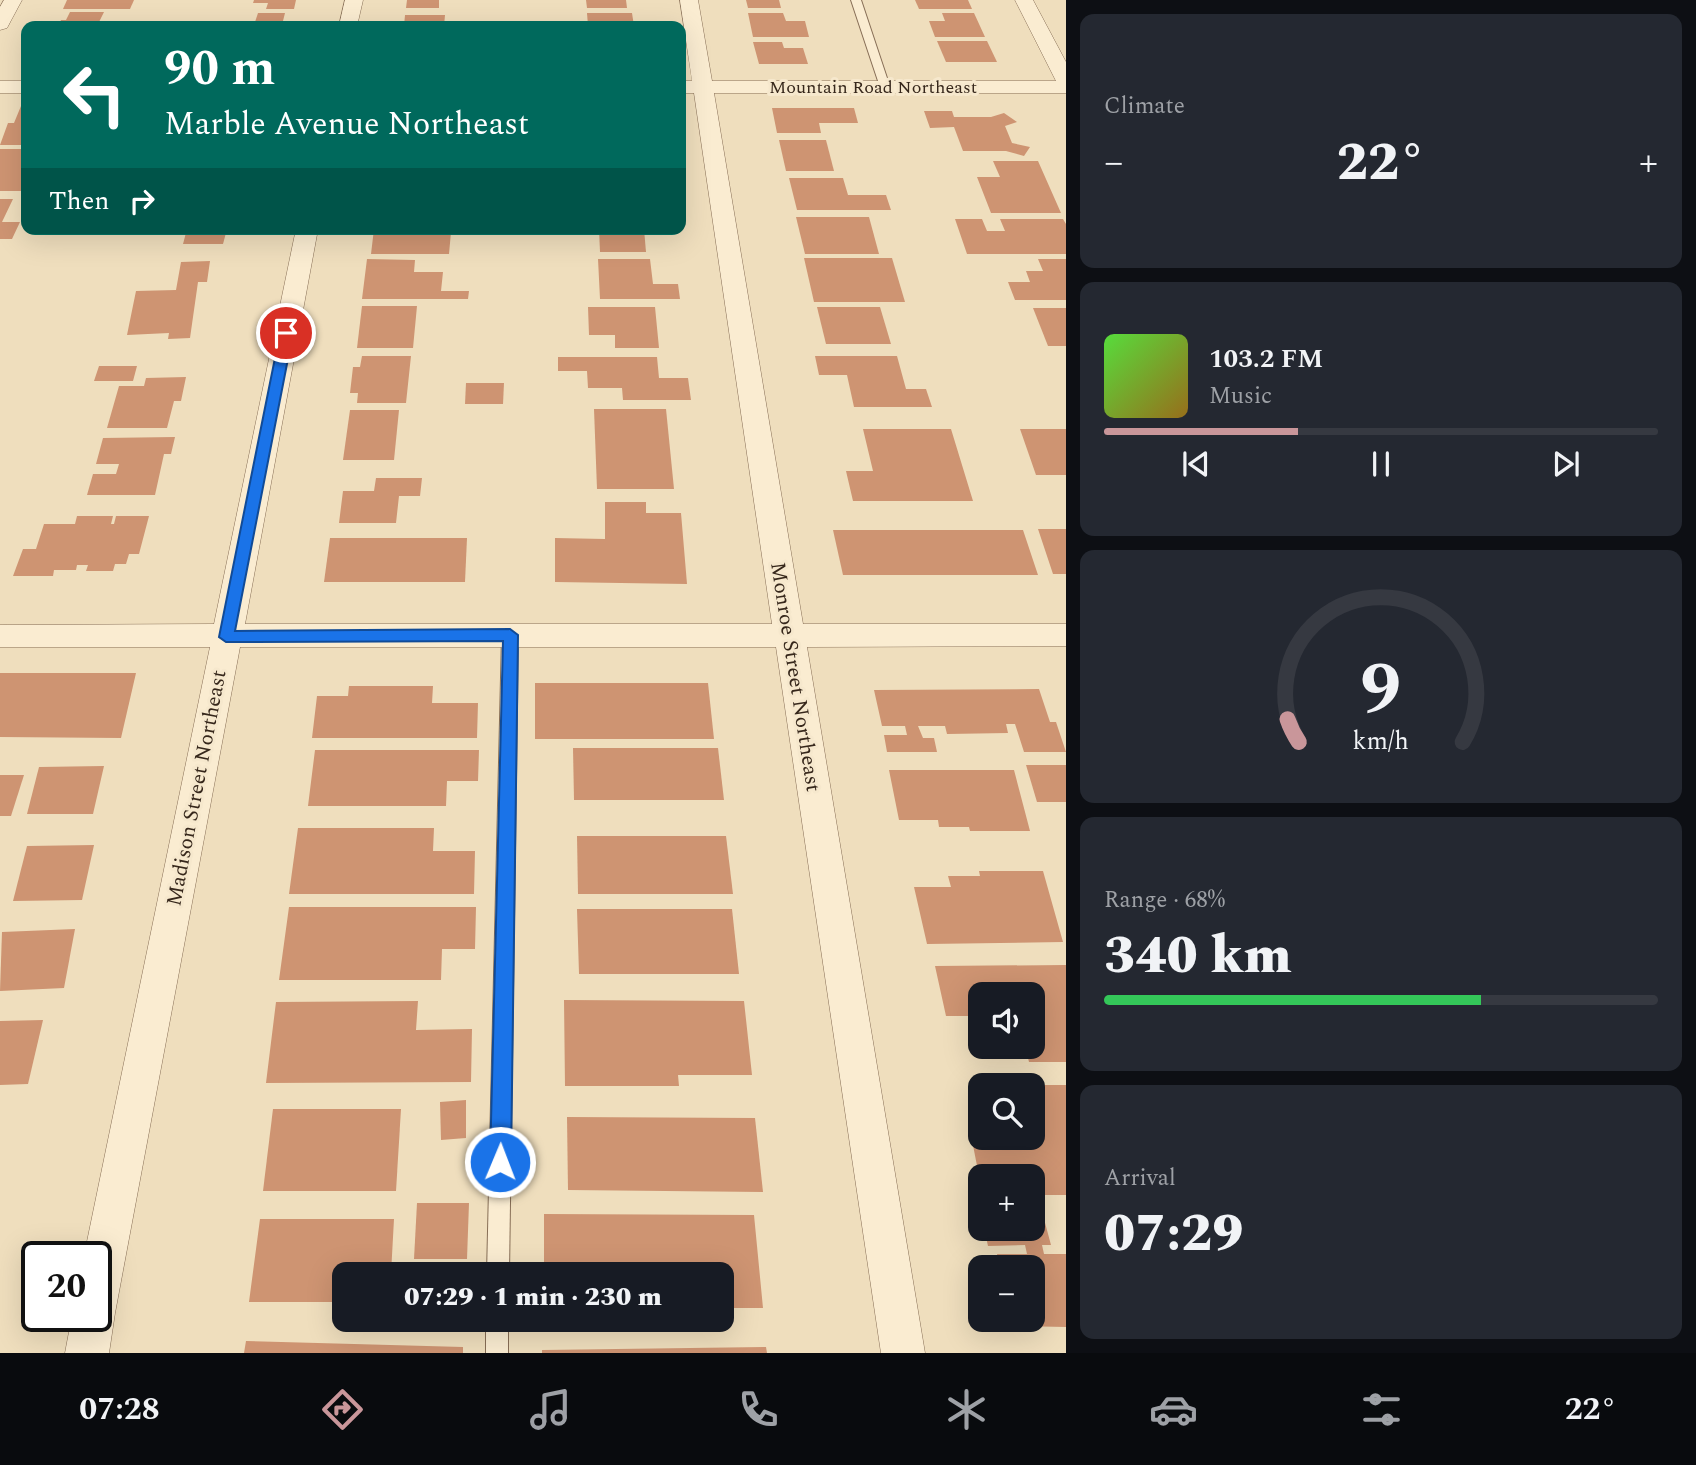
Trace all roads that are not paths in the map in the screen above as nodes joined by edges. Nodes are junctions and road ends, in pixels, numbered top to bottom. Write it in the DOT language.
graph roads {
  1 [pos="13,0"];
  2 [pos="354,0"];
  3 [pos="689,0"];
  4 [pos="856,0"];
  5 [pos="1024,0"];
  6 [pos="349,21"];
  7 [pos="0,24"];
  8 [pos="1066,81"];
  9 [pos="0,87"];
  10 [pos="21,87"];
  11 [pos="691,87"];
  12 [pos="885,87"];
  13 [pos="1066,87"];
  14 [pos="306,235"];
  15 [pos="510,635"];
  16 [pos="788,635"];
  17 [pos="0,636"];
  18 [pos="226,637"];
  19 [pos="1065,639"];
  20 [pos="108,1241"];
  21 [pos="498,1262"];
  22 [pos="91,1332"];
  23 [pos="497,1332"];
  24 [pos="87,1353"];
  25 [pos="497,1353"];
  26 [pos="903,1353"];
  1 -- 7 [label="street"];
  2 -- 6 [label="street"];
  3 -- 11 [label="street, Monroe Street Northeast"];
  4 -- 12 [label="lane"];
  5 -- 8 [label="street"];
  9 -- 10 [label="street"];
  11 -- 12 [label="street, Mountain Road Northeast"];
  11 -- 16 [label="street, Monroe Street Northeast"];
  12 -- 13 [label="street, Mountain Road Northeast"];
  14 -- 18 [label="street, Madison Street Northeast"];
  15 -- 16 [label="street"];
  15 -- 18 [label="street"];
  15 -- 21 [label="lane"];
  16 -- 19 [label="street"];
  16 -- 26 [label="street, Monroe Street Northeast"];
  17 -- 18 [label="street"];
  18 -- 20 [label="street, Madison Street Northeast"];
  22 -- 24 [label="street"];
  23 -- 25 [label="lane"];
}
